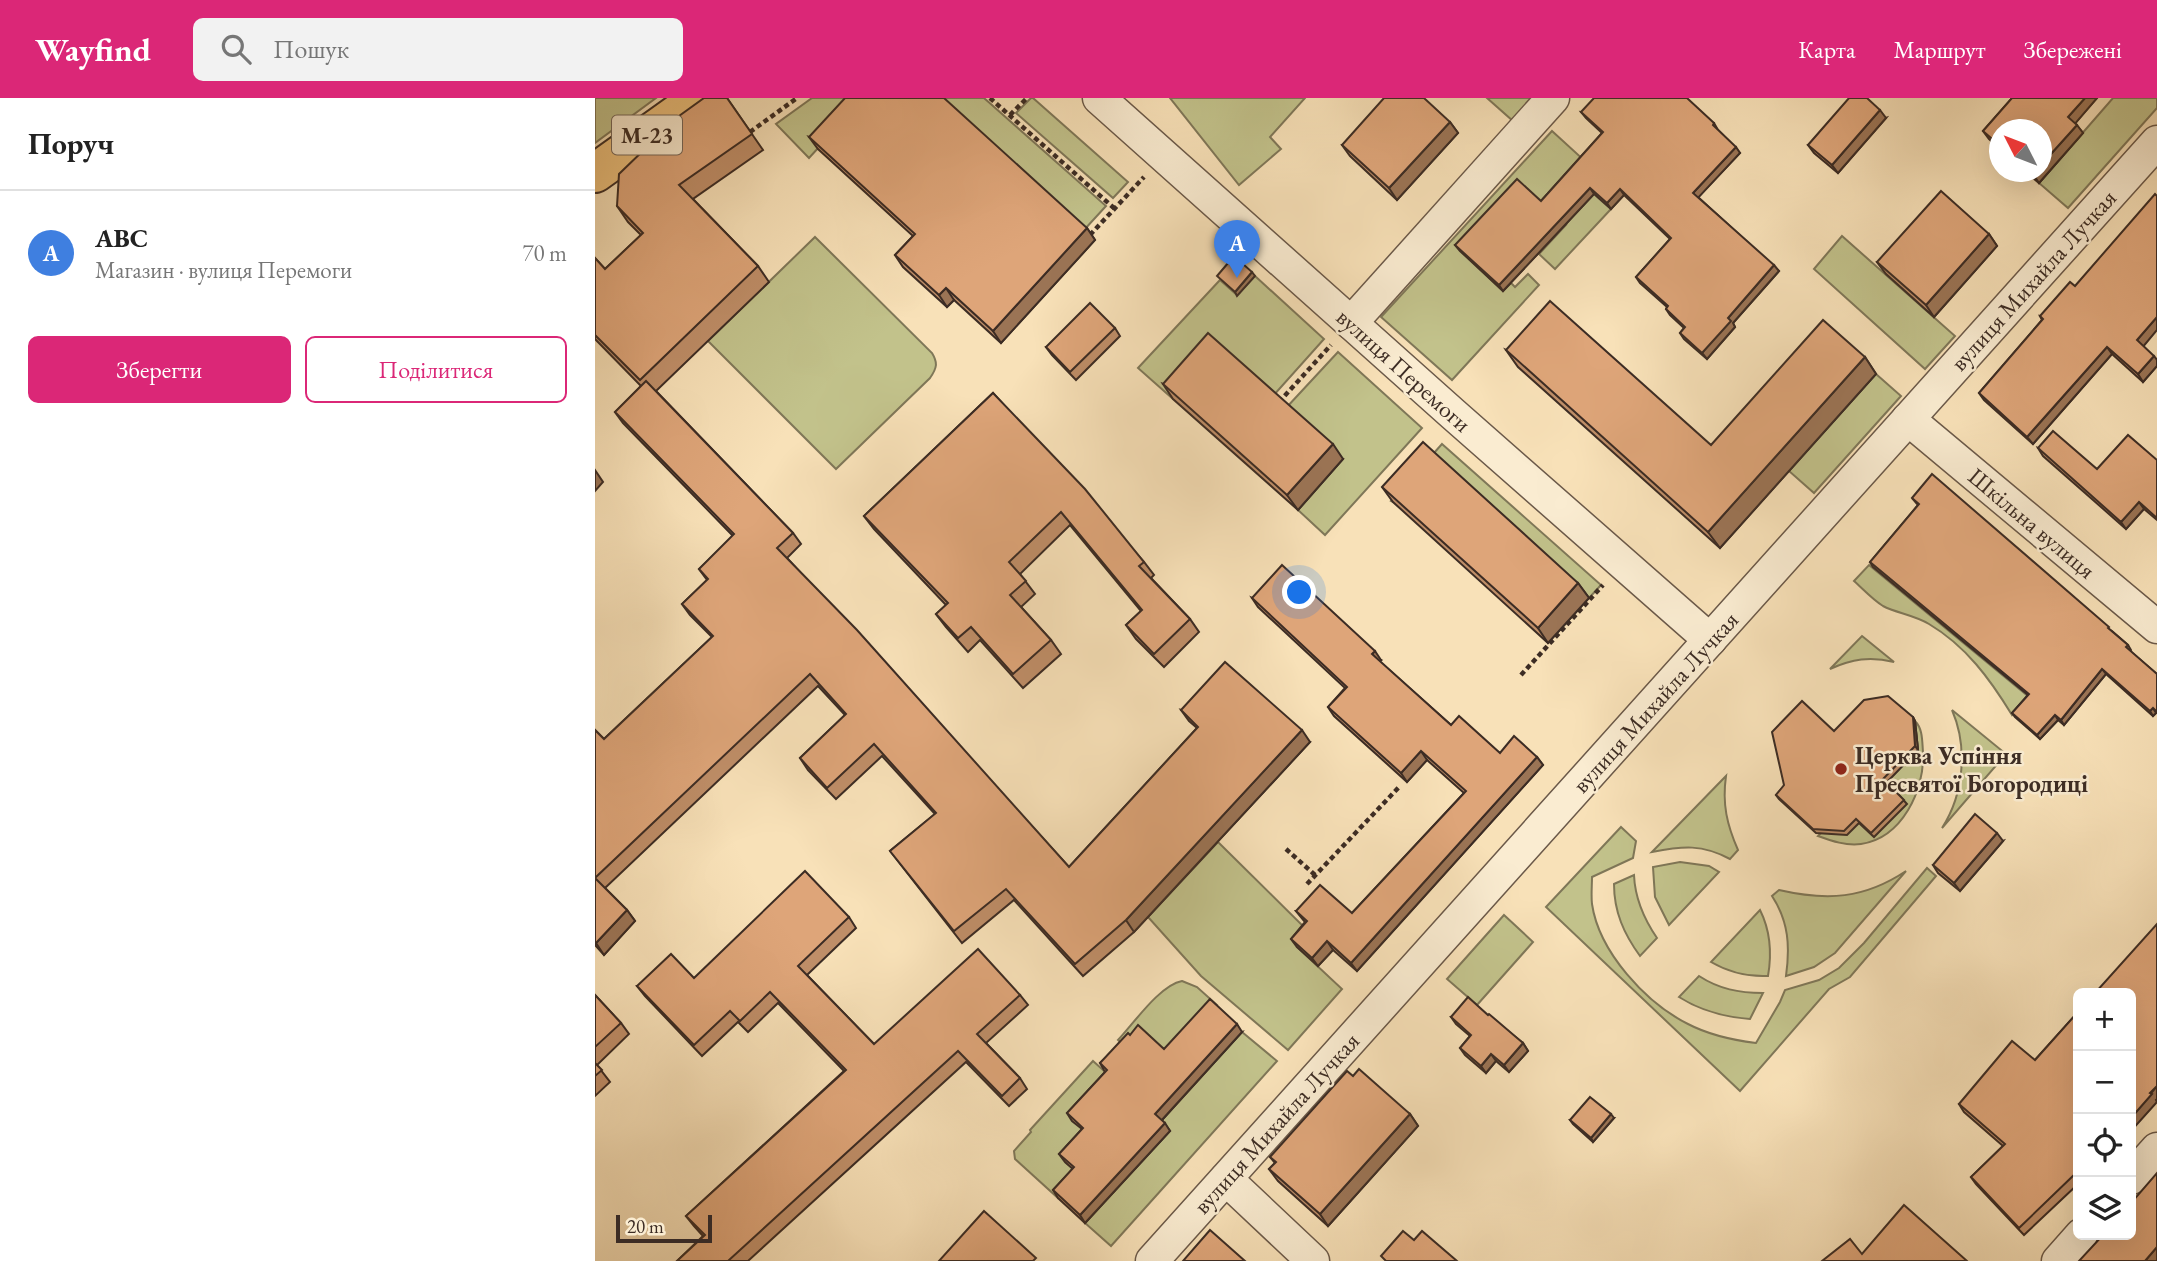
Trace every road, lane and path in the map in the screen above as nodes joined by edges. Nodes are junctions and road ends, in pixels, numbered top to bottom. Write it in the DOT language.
graph roads {
  1 [pos="700,98"];
  2 [pos="797,98"];
  3 [pos="990,98"];
  4 [pos="1027,98"];
  5 [pos="1099,98"];
  6 [pos="1553,98"];
  7 [pos="1010,116"];
  8 [pos="750,132"];
  9 [pos="2157,142"];
  10 [pos="1164,156"];
  11 [pos="595,173"];
  12 [pos="1115,208"];
  13 [pos="1090,236"];
  14 [pos="1351,323"];
  15 [pos="1279,402"];
  16 [pos="1908,419"];
  17 [pos="1623,564"];
  18 [pos="2157,627"];
  19 [pos="1710,640"];
  20 [pos="1521,675"];
  21 [pos="1400,786"];
  22 [pos="1286,849"];
  23 [pos="1315,876"];
  24 [pos="1307,884"];
  25 [pos="2157,1149"];
  26 [pos="2132,1177"];
  27 [pos="1226,1179"];
  28 [pos="2077,1240"];
  29 [pos="1152,1261"];
  30 [pos="1313,1261"];
  31 [pos="2058,1261"];
  1 -- 11 [label="highway, М-23"];
  2 -- 8 [label="path"];
  3 -- 7 [label="path"];
  4 -- 7 [label="path"];
  5 -- 10 [label="street, вулиця Перемоги"];
  6 -- 14 [label="street"];
  7 -- 12 [label="path"];
  9 -- 16 [label="street, вулиця Михайла Лучкая"];
  10 -- 12 [label="path"];
  10 -- 14 [label="street, вулиця Перемоги"];
  12 -- 13 [label="path"];
  14 -- 15 [label="path"];
  14 -- 17 [label="street, вулиця Перемоги"];
  16 -- 18 [label="street, Шкільна вулиця"];
  16 -- 19 [label="street, вулиця Михайла Лучкая"];
  17 -- 19 [label="street, вулиця Перемоги"];
  17 -- 20 [label="path"];
  19 -- 27 [label="street, вулиця Михайла Лучкая"];
  21 -- 23 [label="path"];
  22 -- 23 [label="path"];
  23 -- 24 [label="path"];
  25 -- 26 [label="street"];
  27 -- 29 [label="street, вулиця Михайла Лучкая"];
  27 -- 30 [label="street"];
  28 -- 31 [label="street"];
}
